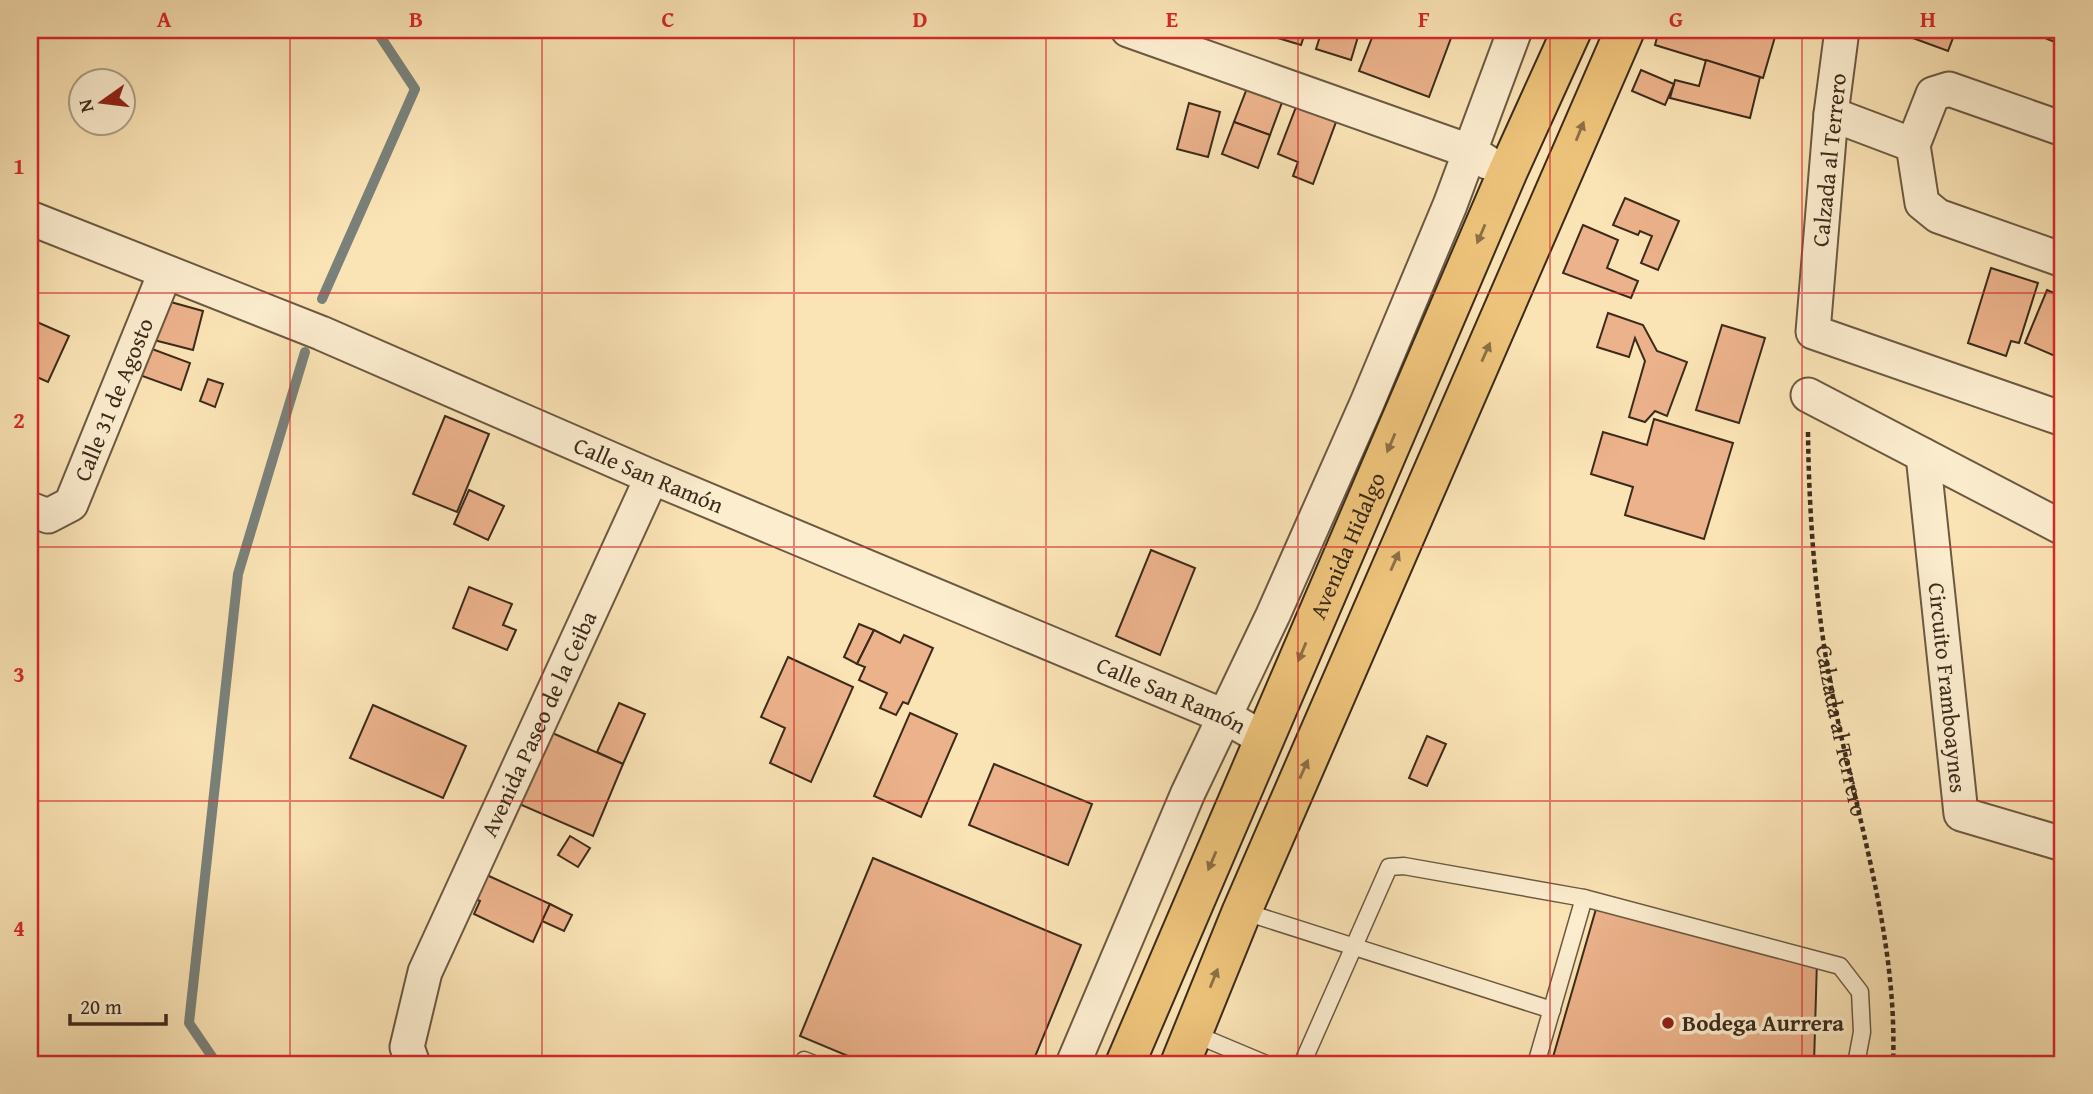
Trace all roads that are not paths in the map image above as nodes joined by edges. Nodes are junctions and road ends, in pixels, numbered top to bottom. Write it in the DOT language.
graph roads {
  1 [pos="1128,30"];
  2 [pos="1515,30"];
  3 [pos="1572,30"];
  4 [pos="1625,30"];
  5 [pos="1842,30"];
  6 [pos="1831,114"];
  7 [pos="2063,129"];
  8 [pos="1913,145"];
  9 [pos="1469,151"];
  10 [pos="1508,171"];
  11 [pos="30,218"];
  12 [pos="2063,260"];
  13 [pos="165,273"];
  14 [pos="1808,394"];
  15 [pos="2063,419"];
  16 [pos="1923,455"];
  17 [pos="652,477"];
  18 [pos="39,513"];
  19 [pos="2063,528"];
  20 [pos="1226,717"];
  21 [pos="1264,739"];
  22 [pos="2063,844"];
  23 [pos="1584,898"];
  24 [pos="1242,911"];
  25 [pos="1354,947"];
  26 [pos="1552,1010"];
  27 [pos="1186,1049"];
  28 [pos="413,1064"];
  29 [pos="1073,1064"];
  30 [pos="1125,1064"];
  31 [pos="1266,1064"];
  32 [pos="1302,1064"];
  33 [pos="1536,1064"];
  34 [pos="1856,1064"];
  1 -- 9 [label="street"];
  2 -- 9 [label="street"];
  3 -- 10 [label="main road, Avenida Hidalgo"];
  24 -- 4 [label="main road, one-way"];
  5 -- 6 [label="street, Calzada al Terrero"];
  6 -- 8 [label="street"];
  6 -- 15 [label="street, Calzada al Terrero"];
  7 -- 8 [label="street"];
  8 -- 12 [label="street"];
  9 -- 10 [label="street"];
  9 -- 20 [label="street"];
  10 -- 21 [label="main road, Avenida Hidalgo, one-way"];
  11 -- 13 [label="street, Calle San Ramón"];
  13 -- 17 [label="street, Calle San Ramón"];
  13 -- 18 [label="street, Calle 31 de Agosto"];
  14 -- 16 [label="street"];
  16 -- 19 [label="street"];
  16 -- 22 [label="street, Circuito Framboaynes"];
  17 -- 20 [label="street, Calle San Ramón"];
  17 -- 28 [label="street, Avenida Paseo de la Ceiba"];
  20 -- 21 [label="street, Calle San Ramón"];
  20 -- 29 [label="street"];
  21 -- 30 [label="main road, Avenida Hidalgo, one-way"];
  23 -- 25 [label="lane"];
  23 -- 26 [label="lane"];
  23 -- 34 [label="lane"];
  24 -- 25 [label="lane"];
  27 -- 24 [label="main road, one-way"];
  25 -- 26 [label="lane"];
  25 -- 32 [label="lane"];
  26 -- 33 [label="lane"];
  27 -- 31 [label="lane"];
}
